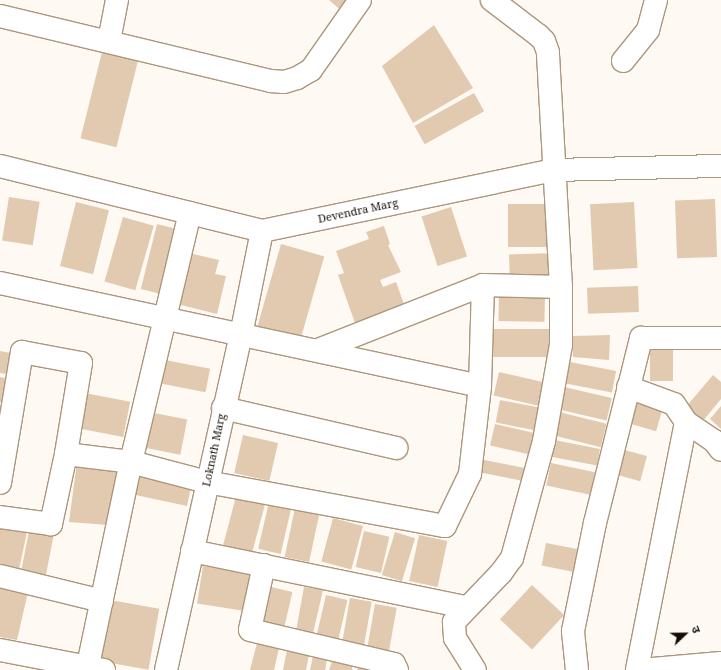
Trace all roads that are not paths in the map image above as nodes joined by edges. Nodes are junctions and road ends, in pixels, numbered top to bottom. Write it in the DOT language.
graph roads {
  1 [pos="117,0"];
  2 [pos="360,0"];
  3 [pos="492,0"];
  4 [pos="656,0"];
  5 [pos="0,16"];
  6 [pos="109,41"];
  7 [pos="623,61"];
  8 [pos="0,166"];
  9 [pos="721,166"];
  10 [pos="554,170"];
  11 [pos="190,213"];
  12 [pos="262,231"];
  13 [pos="0,283"];
  14 [pos="483,285"];
  15 [pos="561,287"];
  16 [pos="165,317"];
  17 [pos="241,335"];
  18 [pos="713,338"];
  19 [pos="318,350"];
  20 [pos="721,353"];
  21 [pos="480,386"];
  22 [pos="628,387"];
  23 [pos="223,408"];
  24 [pos="686,422"];
  25 [pos="396,448"];
  26 [pos="721,450"];
  27 [pos="66,454"];
  28 [pos="131,462"];
  29 [pos="207,482"];
  30 [pos="0,483"];
  31 [pos="0,517"];
  32 [pos="192,551"];
  33 [pos="264,565"];
  34 [pos="0,576"];
  35 [pos="102,601"];
  36 [pos="466,607"];
  37 [pos="721,654"];
  38 [pos="8,657"];
  39 [pos="721,663"];
  40 [pos="93,669"];
  41 [pos="166,670"];
  42 [pos="397,670"];
  43 [pos="475,670"];
  44 [pos="577,670"];
  45 [pos="637,670"];
  46 [pos="641,670"];
  1 -- 6 [label="street"];
  2 -- 6 [label="street"];
  3 -- 10 [label="street"];
  4 -- 7 [label="street"];
  5 -- 6 [label="street"];
  8 -- 11 [label="street, Devendra Marg"];
  9 -- 10 [label="street, Devendra Marg"];
  10 -- 12 [label="street, Devendra Marg"];
  10 -- 15 [label="street"];
  11 -- 12 [label="street, Devendra Marg"];
  11 -- 16 [label="street"];
  12 -- 17 [label="street, Loknath Marg"];
  13 -- 16 [label="street"];
  14 -- 15 [label="street"];
  14 -- 19 [label="street"];
  14 -- 21 [label="street"];
  15 -- 36 [label="street"];
  16 -- 17 [label="street"];
  16 -- 28 [label="street"];
  17 -- 19 [label="street"];
  17 -- 23 [label="street, Loknath Marg"];
  18 -- 20 [label="street"];
  18 -- 22 [label="street"];
  19 -- 21 [label="street"];
  21 -- 29 [label="street"];
  22 -- 24 [label="street"];
  22 -- 44 [label="street"];
  23 -- 25 [label="street"];
  23 -- 29 [label="street, Loknath Marg"];
  24 -- 26 [label="street"];
  24 -- 45 [label="street"];
  27 -- 28 [label="street"];
  27 -- 30 [label="street"];
  27 -- 31 [label="street"];
  28 -- 29 [label="street"];
  28 -- 35 [label="street"];
  29 -- 32 [label="street, Loknath Marg"];
  32 -- 33 [label="street"];
  32 -- 41 [label="street, Loknath Marg"];
  33 -- 36 [label="street"];
  33 -- 42 [label="street"];
  34 -- 35 [label="street"];
  35 -- 40 [label="street"];
  36 -- 43 [label="street"];
  37 -- 39 [label="street"];
  38 -- 40 [label="street"];
  39 -- 46 [label="street"];
}
